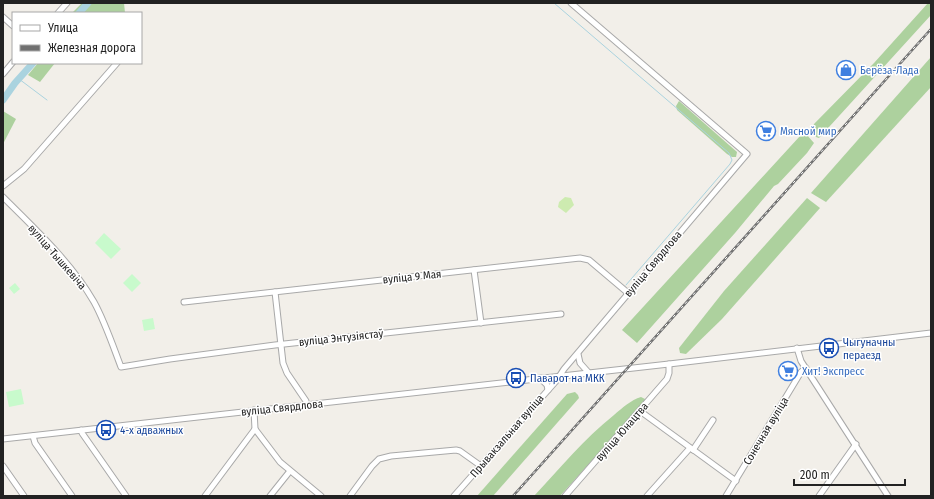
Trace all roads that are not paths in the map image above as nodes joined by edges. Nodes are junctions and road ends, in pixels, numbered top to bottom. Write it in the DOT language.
graph roads {
  1 [pos="67,3"];
  2 [pos="571,3"];
  3 [pos="59,12"];
  4 [pos="3,17"];
  5 [pos="12,25"];
  6 [pos="12,63"];
  7 [pos="116,64"];
  8 [pos="3,74"];
  9 [pos="3,186"];
  10 [pos="3,197"];
  11 [pos="474,270"];
  12 [pos="275,292"];
  13 [pos="628,293"];
  14 [pos="184,302"];
  15 [pos="561,314"];
  16 [pos="481,323"];
  17 [pos="931,333"];
  18 [pos="280,344"];
  19 [pos="797,348"];
  20 [pos="578,354"];
  21 [pos="669,364"];
  22 [pos="121,367"];
  23 [pos="806,368"];
  24 [pos="588,372"];
  25 [pos="560,375"];
  26 [pos="540,378"];
  27 [pos="548,390"];
  28 [pos="306,405"];
  29 [pos="254,410"];
  30 [pos="640,411"];
  31 [pos="713,420"];
  32 [pos="255,429"];
  33 [pos="81,430"];
  34 [pos="33,436"];
  35 [pos="3,439"];
  36 [pos="856,444"];
  37 [pos="691,449"];
  38 [pos="481,466"];
  39 [pos="3,467"];
  40 [pos="290,471"];
  41 [pos="736,481"];
  42 [pos="569,491"];
  43 [pos="24,496"];
  44 [pos="72,496"];
  45 [pos="126,496"];
  46 [pos="205,496"];
  47 [pos="270,496"];
  48 [pos="321,496"];
  49 [pos="350,496"];
  50 [pos="454,496"];
  51 [pos="565,496"];
  52 [pos="574,496"];
  53 [pos="647,496"];
  54 [pos="726,496"];
  55 [pos="819,496"];
  56 [pos="888,496"];
  1 -- 3 [label="street"];
  2 -- 13 [label="street, вуліца Свярдлова"];
  4 -- 5 [label="street"];
  6 -- 8 [label="street"];
  7 -- 9 [label="street"];
  10 -- 22 [label="street, вуліца Тышкевіча"];
  11 -- 12 [label="street, вуліца 9 Мая"];
  11 -- 13 [label="street, вуліца 9 Мая"];
  11 -- 16 [label="street"];
  12 -- 14 [label="street, вуліца 9 Мая"];
  12 -- 18 [label="street"];
  13 -- 20 [label="street, вуліца Свярдлова"];
  15 -- 16 [label="street, вуліца Энтузіястаў"];
  16 -- 18 [label="street, вуліца Энтузіястаў"];
  17 -- 19 [label="street, вуліца Свярдлова"];
  18 -- 22 [label="street, вуліца Энтузіястаў"];
  18 -- 28 [label="street"];
  19 -- 21 [label="street, вуліца Свярдлова"];
  19 -- 23 [label="street"];
  20 -- 24 [label="street"];
  20 -- 25 [label="street, вуліца Свярдлова"];
  21 -- 24 [label="street, вуліца Свярдлова"];
  21 -- 30 [label="street, вуліца Юнацтва"];
  23 -- 36 [label="street"];
  23 -- 41 [label="street, Сонечная вуліца"];
  24 -- 25 [label="street, вуліца Свярдлова"];
  25 -- 26 [label="street, вуліца Свярдлова"];
  25 -- 27 [label="street, Прывакзальная вуліца"];
  26 -- 27 [label="street"];
  26 -- 28 [label="street, вуліца Свярдлова"];
  27 -- 38 [label="street, Прывакзальная вуліца"];
  28 -- 29 [label="street, вуліца Свярдлова"];
  29 -- 32 [label="street"];
  29 -- 33 [label="street, вуліца Свярдлова"];
  30 -- 37 [label="street"];
  30 -- 42 [label="street, вуліца Юнацтва"];
  31 -- 37 [label="street"];
  32 -- 40 [label="street"];
  32 -- 46 [label="street"];
  33 -- 34 [label="street, вуліца Свярдлова"];
  33 -- 45 [label="street"];
  34 -- 35 [label="street, вуліца Свярдлова"];
  34 -- 44 [label="street"];
  36 -- 55 [label="street"];
  36 -- 56 [label="street"];
  37 -- 41 [label="street"];
  37 -- 53 [label="street"];
  38 -- 49 [label="street"];
  38 -- 50 [label="street, Прывакзальная вуліца"];
  39 -- 43 [label="street"];
  40 -- 47 [label="street"];
  40 -- 48 [label="street"];
  41 -- 54 [label="street, Сонечная вуліца"];
  42 -- 51 [label="street, вуліца Юнацтва"];
  42 -- 52 [label="street"];
}
